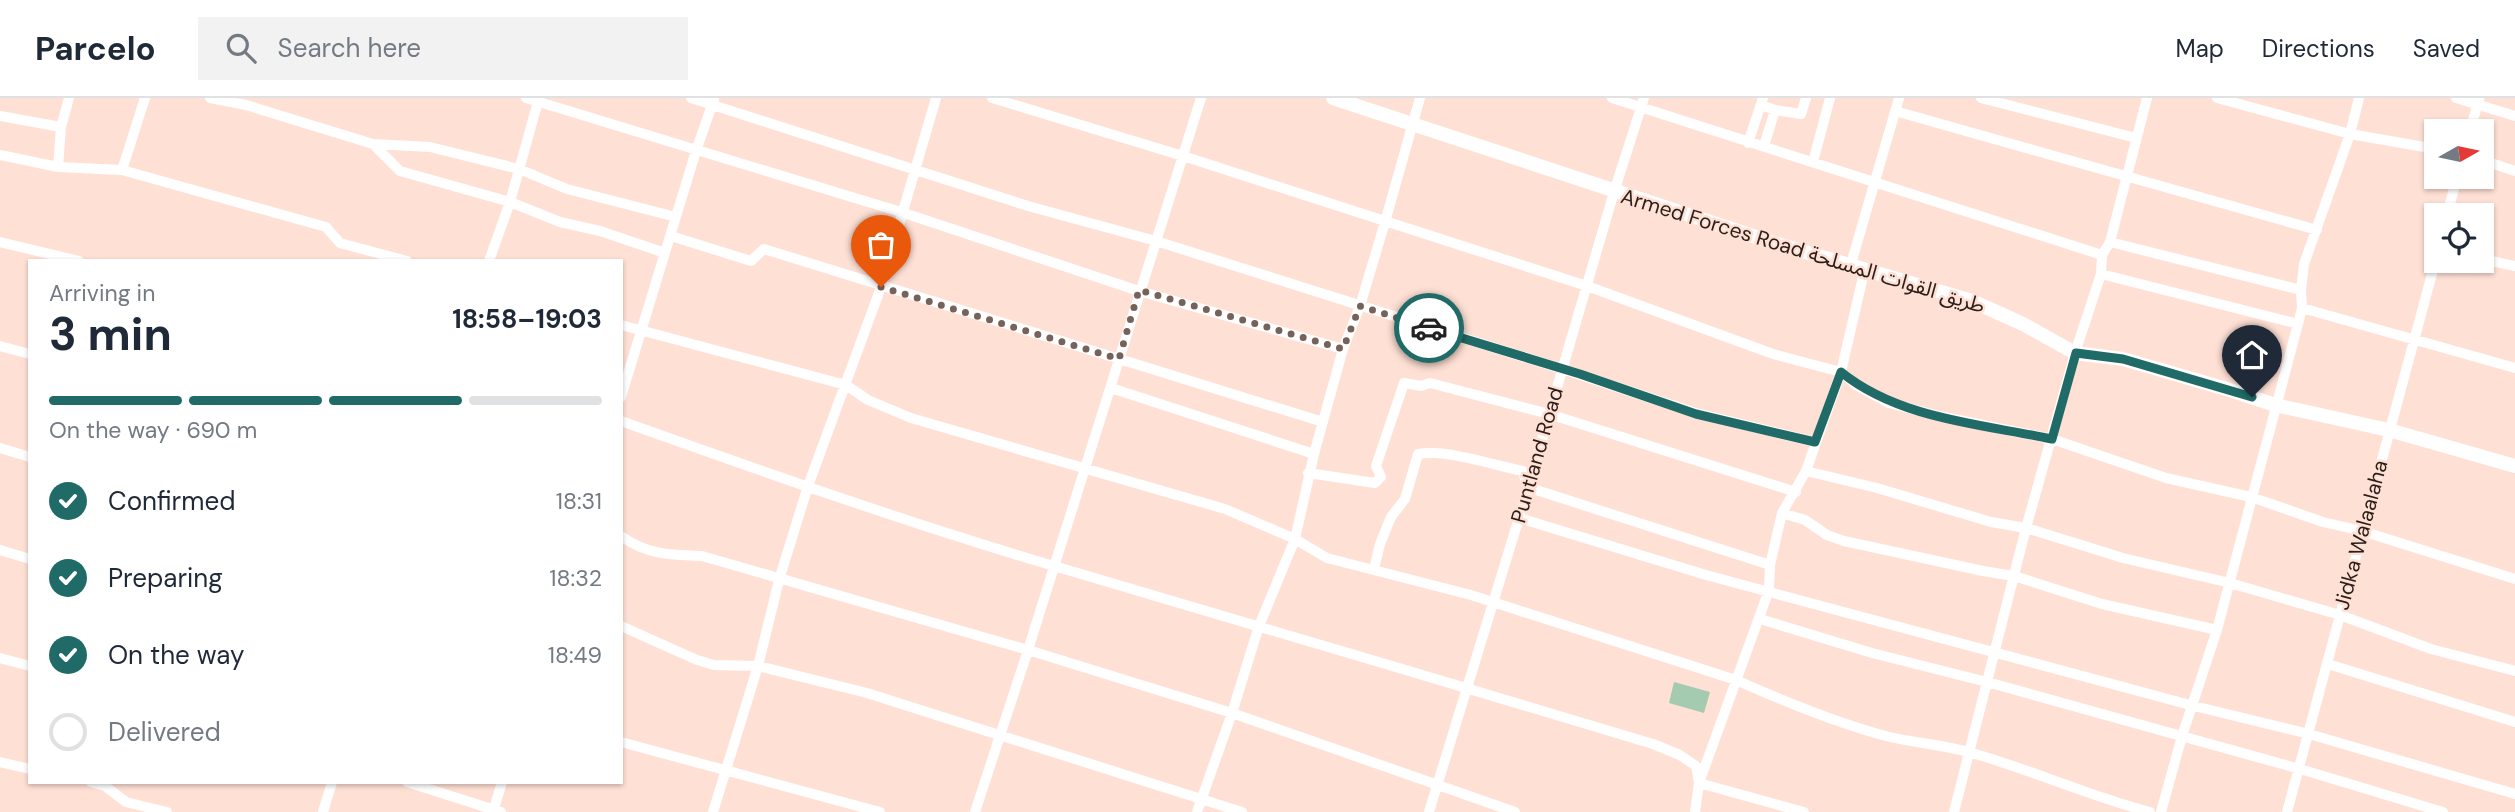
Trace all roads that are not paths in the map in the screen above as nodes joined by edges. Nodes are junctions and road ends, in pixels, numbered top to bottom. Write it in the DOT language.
graph roads {
  1 [pos="69,98"];
  2 [pos="145,98"];
  3 [pos="210,98"];
  4 [pos="526,98"];
  5 [pos="691,98"];
  6 [pos="936,98"];
  7 [pos="992,98"];
  8 [pos="1201,98"];
  9 [pos="1333,98"];
  10 [pos="1420,98"];
  11 [pos="1612,98"];
  12 [pos="1806,98"];
  13 [pos="1830,98"];
  14 [pos="1899,98"];
  15 [pos="1981,98"];
  16 [pos="2147,98"];
  17 [pos="2217,98"];
  18 [pos="2359,98"];
  19 [pos="2456,98"];
  20 [pos="538,99"];
  21 [pos="713,101"];
  22 [pos="1762,101"];
  23 [pos="2479,101"];
  24 [pos="247,102"];
  25 [pos="1643,103"];
  26 [pos="1775,110"];
  27 [pos="1895,111"];
  28 [pos="0,116"];
  29 [pos="2515,116"];
  30 [pos="2474,119"];
  31 [pos="1412,122"];
  32 [pos="61,127"];
  33 [pos="2350,134"];
  34 [pos="2136,138"];
  35 [pos="1748,143"];
  36 [pos="373,144"];
  37 [pos="1764,146"];
  38 [pos="2424,147"];
  39 [pos="696,151"];
  40 [pos="0,155"];
  41 [pos="1183,156"];
  42 [pos="1813,162"];
  43 [pos="2494,164"];
  44 [pos="58,167"];
  45 [pos="519,169"];
  46 [pos="122,170"];
  47 [pos="916,170"];
  48 [pos="2515,171"];
  49 [pos="2128,177"];
  50 [pos="1876,181"];
  51 [pos="1614,192"];
  52 [pos="510,202"];
  53 [pos="901,212"];
  54 [pos="676,217"];
  55 [pos="1385,222"];
  56 [pos="2316,230"];
  57 [pos="671,236"];
  58 [pos="1156,241"];
  59 [pos="0,242"];
  60 [pos="2110,242"];
  61 [pos="665,253"];
  62 [pos="2102,255"];
  63 [pos="71,259"];
  64 [pos="400,259"];
  65 [pos="490,259"];
  66 [pos="2494,262"];
  67 [pos="1858,266"];
  68 [pos="2515,266"];
  69 [pos="2432,273"];
  70 [pos="2101,274"];
  71 [pos="1587,286"];
  72 [pos="881,287"];
  73 [pos="1139,290"];
  74 [pos="2301,290"];
  75 [pos="1360,306"];
  76 [pos="2302,308"];
  77 [pos="2298,324"];
  78 [pos="623,325"];
  79 [pos="642,330"];
  80 [pos="2413,341"];
  81 [pos="0,346"];
  82 [pos="1343,349"];
  83 [pos="28,353"];
  84 [pos="2076,353"];
  85 [pos="1119,359"];
  86 [pos="2515,368"];
  87 [pos="1562,369"];
  88 [pos="1841,372"];
  89 [pos="846,385"];
  90 [pos="1111,388"];
  91 [pos="623,391"];
  92 [pos="2275,405"];
  93 [pos="1549,414"];
  94 [pos="623,422"];
  95 [pos="1324,422"];
  96 [pos="2389,430"];
  97 [pos="2052,439"];
  98 [pos="1815,442"];
  99 [pos="0,448"];
  100 [pos="1314,454"];
  101 [pos="28,456"];
  102 [pos="2515,466"];
  103 [pos="1085,470"];
  104 [pos="1807,471"];
  105 [pos="1308,473"];
  106 [pos="808,486"];
  107 [pos="1527,486"];
  108 [pos="1796,492"];
  109 [pos="2251,497"];
  110 [pos="1782,513"];
  111 [pos="1519,518"];
  112 [pos="2026,528"];
  113 [pos="2362,531"];
  114 [pos="623,537"];
  115 [pos="1295,539"];
  116 [pos="0,550"];
  117 [pos="28,558"];
  118 [pos="1770,565"];
  119 [pos="1054,566"];
  120 [pos="1374,569"];
  121 [pos="2014,576"];
  122 [pos="2515,579"];
  123 [pos="779,580"];
  124 [pos="2230,583"];
  125 [pos="1769,590"];
  126 [pos="1493,602"];
  127 [pos="2340,615"];
  128 [pos="1760,619"];
  129 [pos="1259,626"];
  130 [pos="623,627"];
  131 [pos="2217,630"];
  132 [pos="1028,650"];
  133 [pos="1994,651"];
  134 [pos="0,658"];
  135 [pos="2328,664"];
  136 [pos="28,665"];
  137 [pos="758,666"];
  138 [pos="2515,671"];
  139 [pos="1736,680"];
  140 [pos="1987,682"];
  141 [pos="1468,687"];
  142 [pos="2194,706"];
  143 [pos="1232,713"];
  144 [pos="2515,722"];
  145 [pos="2309,734"];
  146 [pos="1000,736"];
  147 [pos="2182,736"];
  148 [pos="623,743"];
  149 [pos="1970,752"];
  150 [pos="0,762"];
  151 [pos="28,769"];
  152 [pos="2300,769"];
  153 [pos="725,771"];
  154 [pos="1699,783"];
  155 [pos="98,784"];
  156 [pos="331,784"];
  157 [pos="413,784"];
  158 [pos="502,784"];
  159 [pos="1438,786"];
  160 [pos="2515,794"];
  161 [pos="1201,800"];
  162 [pos="496,811"];
  163 [pos="167,812"];
  164 [pos="323,812"];
  165 [pos="713,812"];
  166 [pos="880,812"];
  167 [pos="975,812"];
  168 [pos="1197,812"];
  169 [pos="1242,812"];
  170 [pos="1429,812"];
  171 [pos="1515,812"];
  172 [pos="1695,812"];
  173 [pos="1804,812"];
  174 [pos="1954,812"];
  175 [pos="2150,812"];
  176 [pos="2161,812"];
  177 [pos="2287,812"];
  178 [pos="2443,812"];
  1 -- 32 [label="street"];
  2 -- 46 [label="street"];
  3 -- 24 [label="street"];
  4 -- 20 [label="street"];
  5 -- 21 [label="street"];
  6 -- 47 [label="street"];
  7 -- 41 [label="street"];
  8 -- 41 [label="street"];
  9 -- 31 [label="street, Armed Forces Road طريق القوات المسلحة"];
  10 -- 31 [label="street"];
  11 -- 25 [label="street"];
  12 -- 26 [label="street"];
  13 -- 42 [label="street"];
  14 -- 27 [label="street"];
  15 -- 34 [label="street"];
  16 -- 34 [label="street"];
  17 -- 33 [label="street"];
  18 -- 33 [label="street"];
  19 -- 23 [label="street"];
  20 -- 39 [label="street"];
  20 -- 45 [label="street"];
  21 -- 39 [label="street"];
  21 -- 47 [label="street"];
  22 -- 26 [label="street"];
  22 -- 35 [label="street"];
  23 -- 29 [label="street"];
  23 -- 30 [label="street"];
  24 -- 36 [label="street"];
  25 -- 35 [label="street"];
  25 -- 51 [label="street, Puntland Road"];
  26 -- 37 [label="street"];
  27 -- 49 [label="street"];
  27 -- 50 [label="street"];
  28 -- 32 [label="street"];
  31 -- 51 [label="street, Armed Forces Road طريق القوات المسلحة"];
  31 -- 55 [label="street"];
  32 -- 44 [label="street"];
  33 -- 38 [label="street"];
  33 -- 56 [label="street"];
  34 -- 49 [label="street"];
  35 -- 37 [label="street"];
  36 -- 45 [label="street"];
  36 -- 52 [label="street"];
  37 -- 42 [label="street"];
  39 -- 53 [label="street"];
  39 -- 54 [label="street"];
  40 -- 44 [label="street"];
  41 -- 55 [label="street"];
  41 -- 58 [label="street"];
  42 -- 50 [label="street"];
  43 -- 48 [label="street"];
  44 -- 46 [label="street"];
  45 -- 52 [label="street"];
  45 -- 54 [label="street"];
  46 -- 64 [label="street"];
  47 -- 53 [label="street"];
  47 -- 58 [label="street"];
  49 -- 56 [label="street"];
  49 -- 60 [label="street"];
  50 -- 62 [label="street"];
  50 -- 67 [label="street"];
  51 -- 67 [label="street, Armed Forces Road طريق القوات المسلحة"];
  51 -- 71 [label="street, Puntland Road"];
  52 -- 61 [label="street"];
  52 -- 65 [label="street"];
  53 -- 72 [label="street"];
  53 -- 73 [label="street"];
  54 -- 57 [label="street"];
  55 -- 71 [label="street"];
  55 -- 75 [label="street"];
  56 -- 74 [label="street"];
  57 -- 61 [label="street"];
  57 -- 72 [label="street"];
  58 -- 73 [label="street"];
  58 -- 75 [label="street"];
  59 -- 63 [label="street"];
  60 -- 62 [label="street"];
  60 -- 74 [label="street"];
  61 -- 79 [label="street"];
  62 -- 70 [label="street"];
  66 -- 68 [label="street"];
  67 -- 84 [label="street, Armed Forces Road طريق القوات المسلحة"];
  67 -- 88 [label="street"];
  69 -- 80 [label="street, Jidka Walaalaha"];
  70 -- 77 [label="street"];
  70 -- 84 [label="street"];
  71 -- 87 [label="street, Puntland Road"];
  71 -- 88 [label="street"];
  72 -- 85 [label="street"];
  72 -- 89 [label="street"];
  73 -- 82 [label="street"];
  73 -- 85 [label="street"];
  74 -- 76 [label="street"];
  75 -- 82 [label="street"];
  75 -- 87 [label="street"];
  76 -- 77 [label="street"];
  76 -- 80 [label="street"];
  77 -- 92 [label="street"];
  78 -- 79 [label="street"];
  79 -- 89 [label="street"];
  79 -- 91 [label="street"];
  80 -- 86 [label="street"];
  80 -- 96 [label="street, Jidka Walaalaha"];
  81 -- 83 [label="street"];
  82 -- 95 [label="street"];
  84 -- 92 [label="street, Armed Forces Road طريق القوات المسلحة"];
  84 -- 97 [label="street"];
  85 -- 90 [label="street"];
  85 -- 95 [label="street"];
  87 -- 93 [label="street, Puntland Road"];
  87 -- 98 [label="street"];
  88 -- 97 [label="street"];
  88 -- 98 [label="street"];
  89 -- 103 [label="street"];
  89 -- 106 [label="street"];
  90 -- 100 [label="street"];
  90 -- 103 [label="street"];
  92 -- 96 [label="street, Armed Forces Road طريق القوات المسلحة"];
  92 -- 109 [label="street"];
  93 -- 105 [label="street"];
  93 -- 107 [label="street, Puntland Road"];
  93 -- 108 [label="street"];
  94 -- 106 [label="street"];
  95 -- 100 [label="street"];
  96 -- 102 [label="street, Armed Forces Road طريق القوات المسلحة"];
  96 -- 113 [label="street, Jidka Walaalaha"];
  97 -- 109 [label="street"];
  97 -- 112 [label="street"];
  98 -- 104 [label="street"];
  99 -- 101 [label="street"];
  100 -- 105 [label="street"];
  103 -- 115 [label="street"];
  103 -- 119 [label="street"];
  104 -- 108 [label="street"];
  104 -- 112 [label="street"];
  105 -- 115 [label="street"];
  106 -- 119 [label="street"];
  106 -- 123 [label="street"];
  107 -- 111 [label="street, Puntland Road"];
  107 -- 118 [label="street"];
  107 -- 120 [label="street"];
  108 -- 110 [label="street"];
  109 -- 113 [label="street"];
  109 -- 124 [label="street"];
  110 -- 118 [label="street"];
  110 -- 121 [label="street"];
  111 -- 125 [label="street"];
  111 -- 126 [label="street, Puntland Road"];
  112 -- 121 [label="street"];
  112 -- 124 [label="street"];
  113 -- 122 [label="street"];
  113 -- 127 [label="street, Jidka Walaalaha"];
  114 -- 123 [label="street"];
  115 -- 120 [label="street"];
  115 -- 129 [label="street"];
  116 -- 117 [label="street"];
  118 -- 125 [label="street"];
  119 -- 129 [label="street"];
  119 -- 132 [label="street"];
  120 -- 126 [label="street"];
  121 -- 131 [label="street"];
  121 -- 133 [label="street"];
  123 -- 132 [label="street"];
  123 -- 137 [label="street"];
  124 -- 127 [label="street"];
  124 -- 131 [label="street"];
  125 -- 128 [label="street"];
  125 -- 133 [label="street"];
  126 -- 139 [label="street"];
  126 -- 141 [label="street, Puntland Road"];
  127 -- 135 [label="street, Jidka Walaalaha"];
  127 -- 138 [label="street"];
  128 -- 139 [label="street"];
  128 -- 140 [label="street"];
  129 -- 141 [label="street"];
  129 -- 143 [label="street"];
  130 -- 137 [label="street"];
  131 -- 142 [label="street"];
  132 -- 143 [label="street"];
  132 -- 146 [label="street"];
  133 -- 140 [label="street"];
  133 -- 142 [label="street"];
  134 -- 136 [label="street"];
  135 -- 144 [label="street"];
  135 -- 145 [label="street, Jidka Walaalaha"];
  137 -- 146 [label="street"];
  137 -- 153 [label="street"];
  139 -- 149 [label="street"];
  139 -- 154 [label="street"];
  140 -- 147 [label="street"];
  140 -- 149 [label="street"];
  141 -- 154 [label="street"];
  141 -- 159 [label="street, Puntland Road"];
  142 -- 145 [label="street"];
  142 -- 147 [label="street"];
  143 -- 159 [label="street"];
  143 -- 161 [label="street"];
  145 -- 152 [label="street, Jidka Walaalaha"];
  145 -- 160 [label="street"];
  146 -- 161 [label="street"];
  146 -- 167 [label="street"];
  147 -- 152 [label="street"];
  147 -- 176 [label="street"];
  148 -- 153 [label="street"];
  149 -- 174 [label="street"];
  149 -- 175 [label="street"];
  150 -- 151 [label="street"];
  152 -- 177 [label="street, Jidka Walaalaha"];
  152 -- 178 [label="street"];
  153 -- 165 [label="street"];
  153 -- 166 [label="street"];
  154 -- 172 [label="street"];
  154 -- 173 [label="street"];
  155 -- 163 [label="street"];
  156 -- 164 [label="street"];
  157 -- 162 [label="street"];
  158 -- 162 [label="street"];
  159 -- 170 [label="street, Puntland Road"];
  159 -- 171 [label="street"];
  161 -- 168 [label="street"];
  161 -- 169 [label="street"];
}
